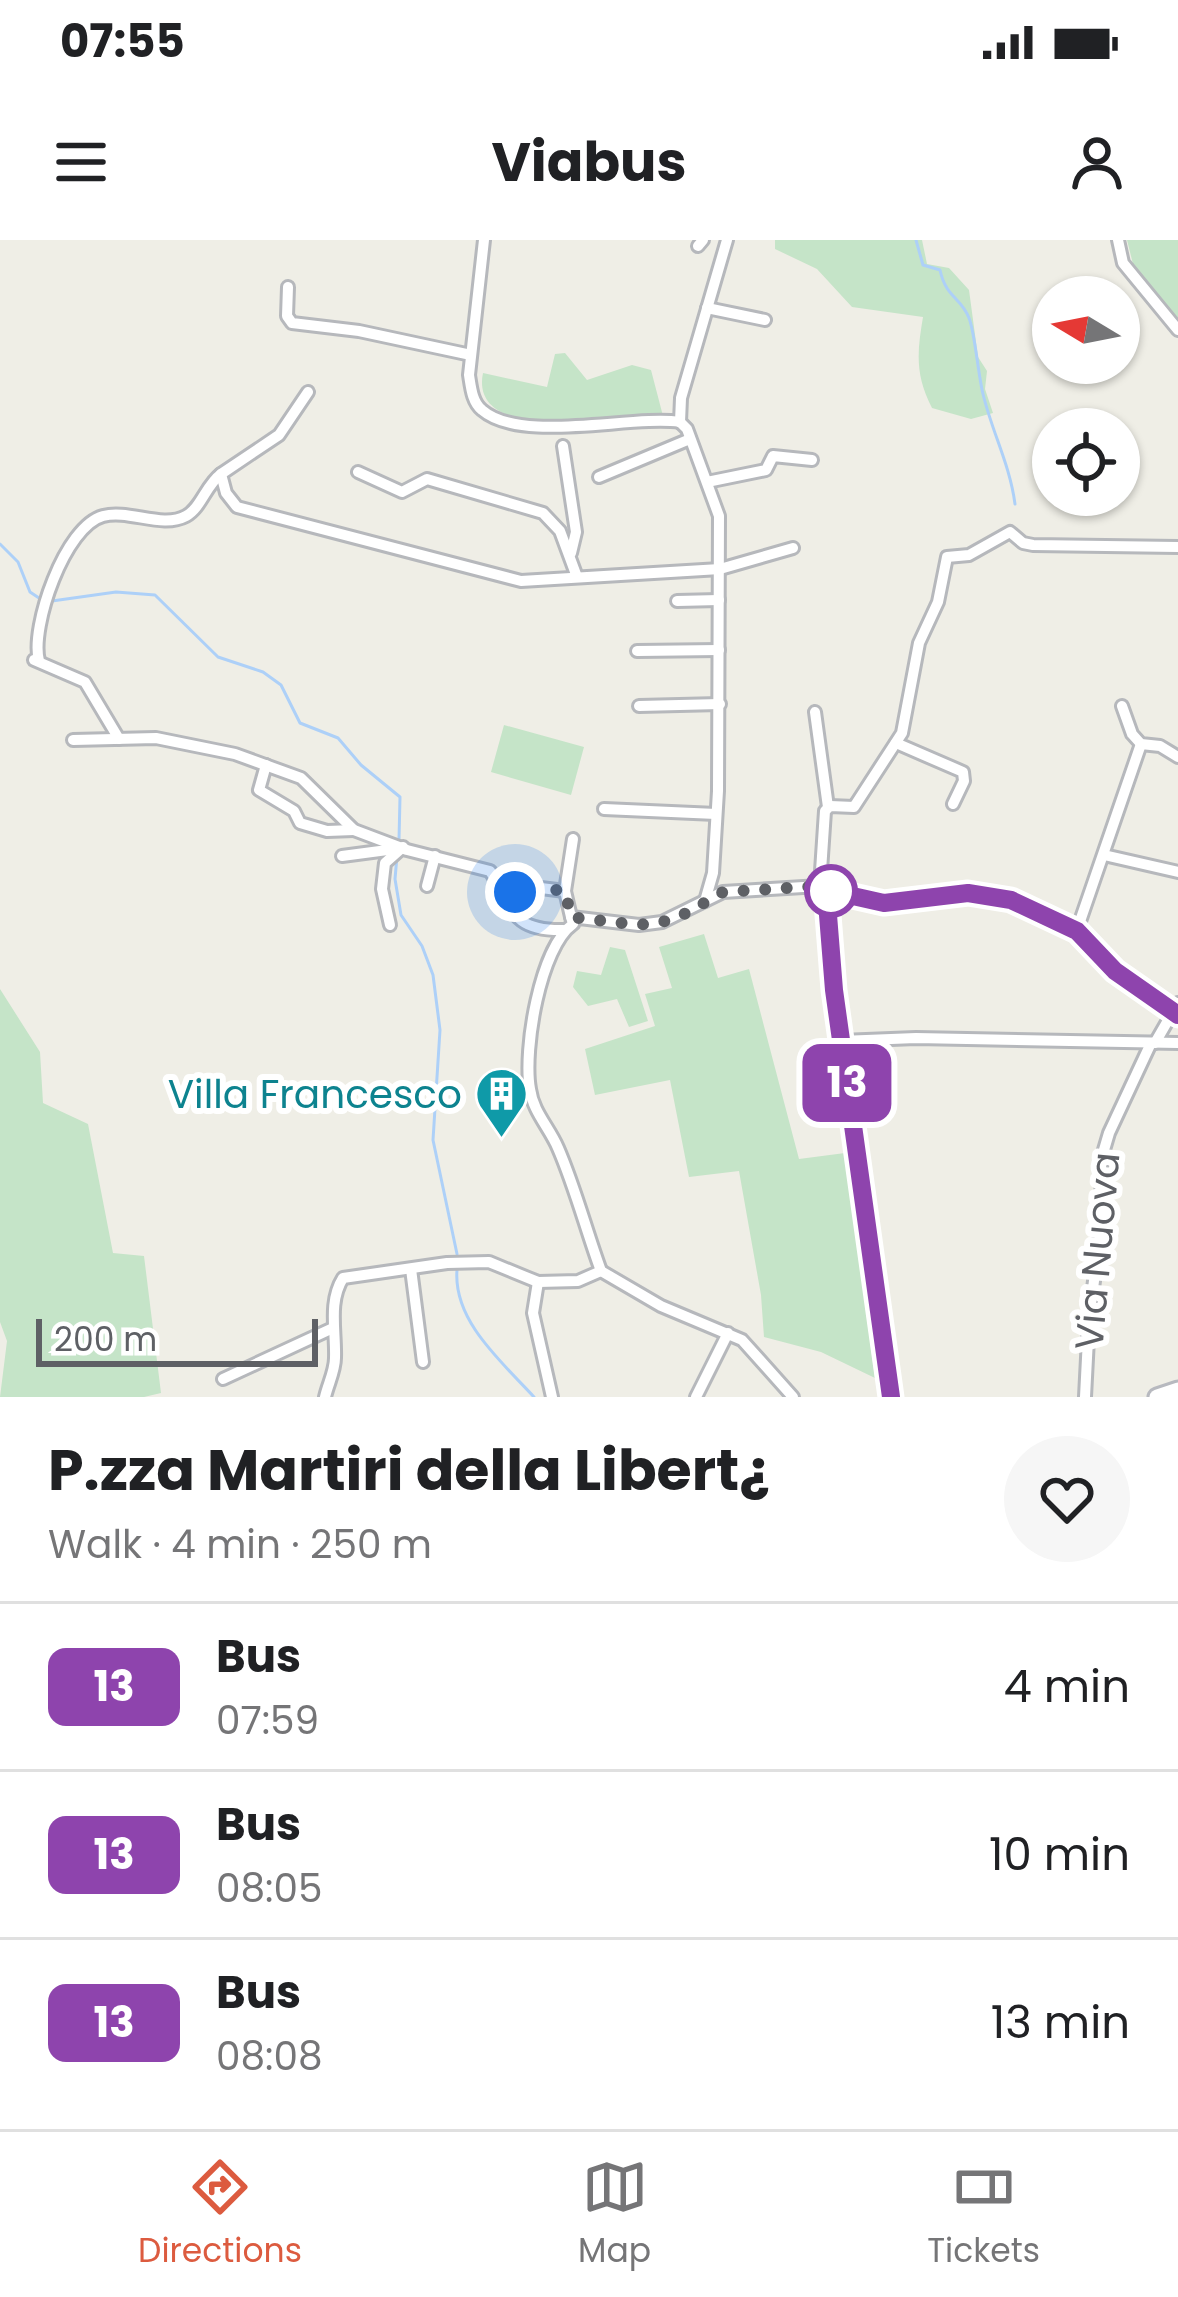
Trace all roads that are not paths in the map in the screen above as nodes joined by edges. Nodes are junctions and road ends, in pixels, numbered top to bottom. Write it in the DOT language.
graph roads {
  1 [pos="484,240"];
  2 [pos="728,240"];
  3 [pos="1118,240"];
  4 [pos="288,287"];
  5 [pos="707,308"];
  6 [pos="766,320"];
  7 [pos="1178,330"];
  8 [pos="471,355"];
  9 [pos="308,392"];
  10 [pos="680,422"];
  11 [pos="690,439"];
  12 [pos="563,446"];
  13 [pos="812,460"];
  14 [pos="358,472"];
  15 [pos="220,474"];
  16 [pos="599,478"];
  17 [pos="707,482"];
  18 [pos="1178,547"];
  19 [pos="793,548"];
  20 [pos="572,553"];
  21 [pos="720,568"];
  22 [pos="577,577"];
  23 [pos="719,599"];
  24 [pos="677,601"];
  25 [pos="719,650"];
  26 [pos="637,651"];
  27 [pos="720,704"];
  28 [pos="639,706"];
  29 [pos="1122,706"];
  30 [pos="812,711"];
  31 [pos="119,739"];
  32 [pos="73,740"];
  33 [pos="896,742"];
  34 [pos="1141,744"];
  35 [pos="1178,757"];
  36 [pos="266,765"];
  37 [pos="953,804"];
  38 [pos="828,807"];
  39 [pos="604,809"];
  40 [pos="716,814"];
  41 [pos="354,830"];
  42 [pos="573,839"];
  43 [pos="401,848"];
  44 [pos="1104,855"];
  45 [pos="342,856"];
  46 [pos="435,856"];
  47 [pos="1178,872"];
  48 [pos="713,873"];
  49 [pos="822,885"];
  50 [pos="427,886"];
  51 [pos="723,892"];
  52 [pos="567,894"];
  53 [pos="704,903"];
  54 [pos="506,907"];
  55 [pos="569,924"];
  56 [pos="390,925"];
  57 [pos="1077,931"];
  58 [pos="1176,1009"];
  59 [pos="537,1012"];
  60 [pos="546,1026"];
  61 [pos="841,1040"];
  62 [pos="1153,1043"];
  63 [pos="1178,1043"];
  64 [pos="411,1269"];
  65 [pos="601,1270"];
  66 [pos="538,1282"];
  67 [pos="333,1328"];
  68 [pos="728,1334"];
  69 [pos="423,1363"];
  70 [pos="223,1378"];
  71 [pos="1178,1390"];
  72 [pos="325,1397"];
  73 [pos="552,1397"];
  74 [pos="696,1397"];
  75 [pos="793,1397"];
  76 [pos="892,1397"];
  77 [pos="1085,1397"];
  78 [pos="1157,1397"];
  1 -- 8 [label="street"];
  2 -- 5 [label="street"];
  3 -- 7 [label="street"];
  4 -- 8 [label="street"];
  5 -- 6 [label="street"];
  5 -- 10 [label="street"];
  8 -- 10 [label="street"];
  9 -- 15 [label="street"];
  10 -- 11 [label="street"];
  11 -- 16 [label="street"];
  11 -- 17 [label="street"];
  12 -- 20 [label="street"];
  13 -- 17 [label="street"];
  14 -- 20 [label="street"];
  15 -- 22 [label="street"];
  15 -- 31 [label="street"];
  17 -- 21 [label="street"];
  18 -- 33 [label="street"];
  19 -- 21 [label="street"];
  20 -- 22 [label="street"];
  21 -- 22 [label="street"];
  21 -- 23 [label="street"];
  23 -- 24 [label="street"];
  23 -- 25 [label="street"];
  25 -- 26 [label="street"];
  25 -- 27 [label="street"];
  27 -- 28 [label="street"];
  27 -- 40 [label="street"];
  29 -- 34 [label="street"];
  30 -- 38 [label="street"];
  31 -- 32 [label="street"];
  31 -- 36 [label="street"];
  33 -- 37 [label="street"];
  33 -- 38 [label="street"];
  34 -- 35 [label="street"];
  34 -- 44 [label="street"];
  36 -- 41 [label="street"];
  36 -- 41 [label="street"];
  38 -- 49 [label="street"];
  39 -- 40 [label="street"];
  40 -- 48 [label="street"];
  41 -- 43 [label="street"];
  42 -- 52 [label="street"];
  43 -- 45 [label="street"];
  43 -- 46 [label="street"];
  43 -- 56 [label="street"];
  44 -- 47 [label="street"];
  44 -- 57 [label="street"];
  46 -- 50 [label="street"];
  46 -- 54 [label="street"];
  48 -- 51 [label="street"];
  48 -- 53 [label="street"];
  49 -- 51 [label="street"];
  49 -- 57 [label="street"];
  49 -- 61 [label="street"];
  51 -- 53 [label="street"];
  52 -- 54 [label="street"];
  52 -- 55 [label="street"];
  53 -- 55 [label="street"];
  54 -- 55 [label="street"];
  55 -- 59 [label="street"];
  57 -- 58 [label="street"];
  58 -- 62 [label="street, Via Nuova"];
  59 -- 60 [label="street"];
  59 -- 65 [label="street"];
  61 -- 62 [label="street"];
  61 -- 76 [label="street"];
  62 -- 63 [label="street"];
  62 -- 77 [label="street, Via Nuova"];
  64 -- 66 [label="street"];
  64 -- 67 [label="street"];
  64 -- 69 [label="street"];
  65 -- 66 [label="street"];
  65 -- 68 [label="street"];
  66 -- 73 [label="street"];
  67 -- 70 [label="street"];
  67 -- 72 [label="street"];
  68 -- 74 [label="street"];
  68 -- 75 [label="street"];
  71 -- 78 [label="street"];
}
